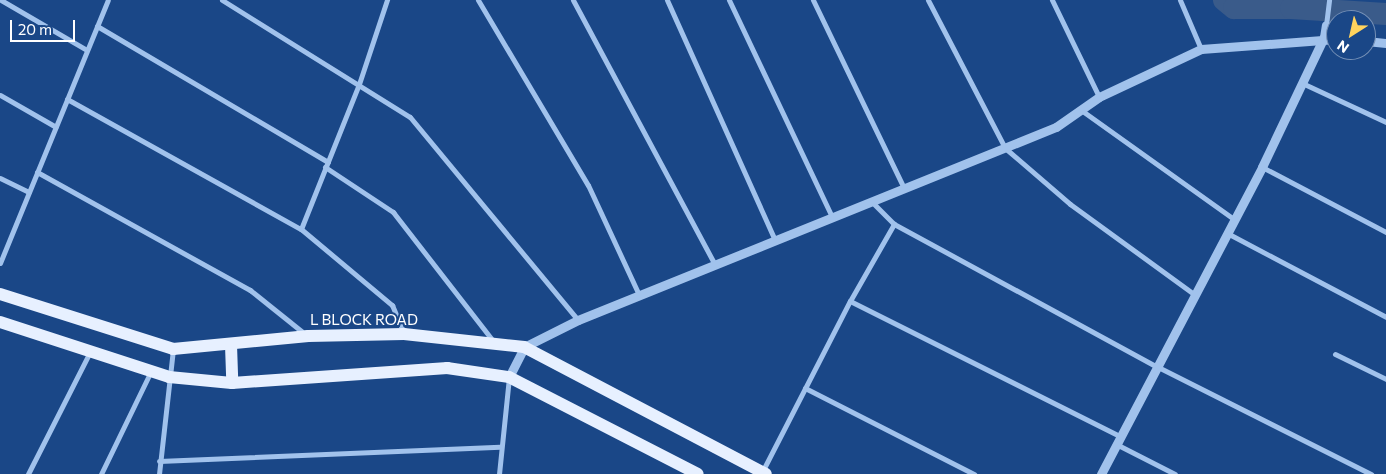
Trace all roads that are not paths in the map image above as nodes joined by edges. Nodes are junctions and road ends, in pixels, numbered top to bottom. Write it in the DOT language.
graph roads {
  1 [pos="1,0"];
  2 [pos="108,0"];
  3 [pos="222,0"];
  4 [pos="380,0"];
  5 [pos="387,0"];
  6 [pos="478,0"];
  7 [pos="573,0"];
  8 [pos="667,0"];
  9 [pos="728,0"];
  10 [pos="813,0"];
  11 [pos="928,0"];
  12 [pos="1052,0"];
  13 [pos="1180,0"];
  14 [pos="1326,25"];
  15 [pos="97,26"];
  16 [pos="1324,38"];
  17 [pos="1201,49"];
  18 [pos="87,50"];
  19 [pos="1302,83"];
  20 [pos="358,84"];
  21 [pos="0,96"];
  22 [pos="1099,97"];
  23 [pos="68,99"];
  24 [pos="1081,110"];
  25 [pos="1386,122"];
  26 [pos="56,127"];
  27 [pos="1005,148"];
  28 [pos="327,165"];
  29 [pos="1262,167"];
  30 [pos="37,172"];
  31 [pos="0,178"];
  32 [pos="904,188"];
  33 [pos="29,192"];
  34 [pos="872,202"];
  35 [pos="832,217"];
  36 [pos="1234,219"];
  37 [pos="894,224"];
  38 [pos="301,229"];
  39 [pos="1386,232"];
  40 [pos="1227,233"];
  41 [pos="774,240"];
  42 [pos="0,263"];
  43 [pos="715,265"];
  44 [pos="0,294"];
  45 [pos="1194,294"];
  46 [pos="639,295"];
  47 [pos="850,301"];
  48 [pos="1386,317"];
  49 [pos="578,320"];
  50 [pos="0,322"];
  51 [pos="404,334"];
  52 [pos="308,336"];
  53 [pos="494,343"];
  54 [pos="231,345"];
  55 [pos="524,347"];
  56 [pos="173,349"];
  57 [pos="90,352"];
  58 [pos="1335,354"];
  59 [pos="1156,366"];
  60 [pos="150,373"];
  61 [pos="169,378"];
  62 [pos="509,378"];
  63 [pos="1386,379"];
  64 [pos="232,383"];
  65 [pos="805,388"];
  66 [pos="1118,440"];
  67 [pos="500,448"];
  68 [pos="159,461"];
  69 [pos="764,473"];
  70 [pos="28,474"];
  71 [pos="101,474"];
  72 [pos="159,474"];
  73 [pos="500,474"];
  74 [pos="698,474"];
  75 [pos="974,474"];
  76 [pos="1101,474"];
  77 [pos="1175,474"];
  78 [pos="1370,474"];
  1 -- 18 [label="street"];
  2 -- 15 [label="street"];
  3 -- 20 [label="street"];
  4 -- 5 [label="street"];
  5 -- 20 [label="street"];
  6 -- 46 [label="street"];
  7 -- 43 [label="street"];
  8 -- 41 [label="street"];
  9 -- 35 [label="street"];
  10 -- 32 [label="street"];
  11 -- 27 [label="street"];
  12 -- 22 [label="street"];
  13 -- 17 [label="street"];
  14 -- 16 [label="street"];
  15 -- 18 [label="street"];
  15 -- 28 [label="street"];
  16 -- 17 [label="street"];
  16 -- 19 [label="street"];
  17 -- 22 [label="street"];
  18 -- 23 [label="street"];
  19 -- 25 [label="street"];
  19 -- 29 [label="street"];
  20 -- 28 [label="street"];
  20 -- 49 [label="street"];
  21 -- 26 [label="street"];
  22 -- 24 [label="street"];
  23 -- 26 [label="street"];
  23 -- 38 [label="street"];
  24 -- 27 [label="street"];
  24 -- 36 [label="street"];
  26 -- 30 [label="street"];
  27 -- 32 [label="street"];
  27 -- 45 [label="street"];
  28 -- 38 [label="street"];
  28 -- 53 [label="street"];
  29 -- 36 [label="street"];
  29 -- 39 [label="street"];
  30 -- 33 [label="street"];
  30 -- 52 [label="street"];
  31 -- 33 [label="street"];
  32 -- 34 [label="street"];
  33 -- 42 [label="street"];
  34 -- 35 [label="street"];
  34 -- 37 [label="street"];
  35 -- 41 [label="street"];
  36 -- 40 [label="street"];
  37 -- 47 [label="street"];
  37 -- 59 [label="street"];
  38 -- 51 [label="street"];
  40 -- 45 [label="street"];
  40 -- 48 [label="street"];
  41 -- 43 [label="street"];
  43 -- 46 [label="street"];
  44 -- 56 [label="main road, L BLOCK ROAD"];
  45 -- 59 [label="street"];
  46 -- 49 [label="street"];
  47 -- 65 [label="street"];
  47 -- 66 [label="street"];
  49 -- 55 [label="street"];
  50 -- 57 [label="main road"];
  51 -- 52 [label="main road, L BLOCK ROAD"];
  51 -- 53 [label="main road, L BLOCK ROAD"];
  52 -- 54 [label="main road, L BLOCK ROAD"];
  53 -- 55 [label="main road, L BLOCK ROAD"];
  54 -- 56 [label="main road, L BLOCK ROAD"];
  54 -- 64 [label="main road"];
  55 -- 62 [label="street"];
  55 -- 69 [label="main road, L BLOCK ROAD"];
  56 -- 61 [label="street"];
  57 -- 60 [label="main road"];
  57 -- 70 [label="street"];
  58 -- 63 [label="street"];
  59 -- 66 [label="street"];
  59 -- 78 [label="street"];
  60 -- 61 [label="main road"];
  60 -- 71 [label="street"];
  61 -- 64 [label="main road"];
  61 -- 68 [label="street"];
  62 -- 64 [label="main road"];
  62 -- 67 [label="street"];
  62 -- 74 [label="main road"];
  65 -- 69 [label="street"];
  65 -- 75 [label="street"];
  66 -- 76 [label="street"];
  66 -- 77 [label="street"];
  67 -- 68 [label="street"];
  67 -- 73 [label="street"];
  68 -- 72 [label="street"];
}
